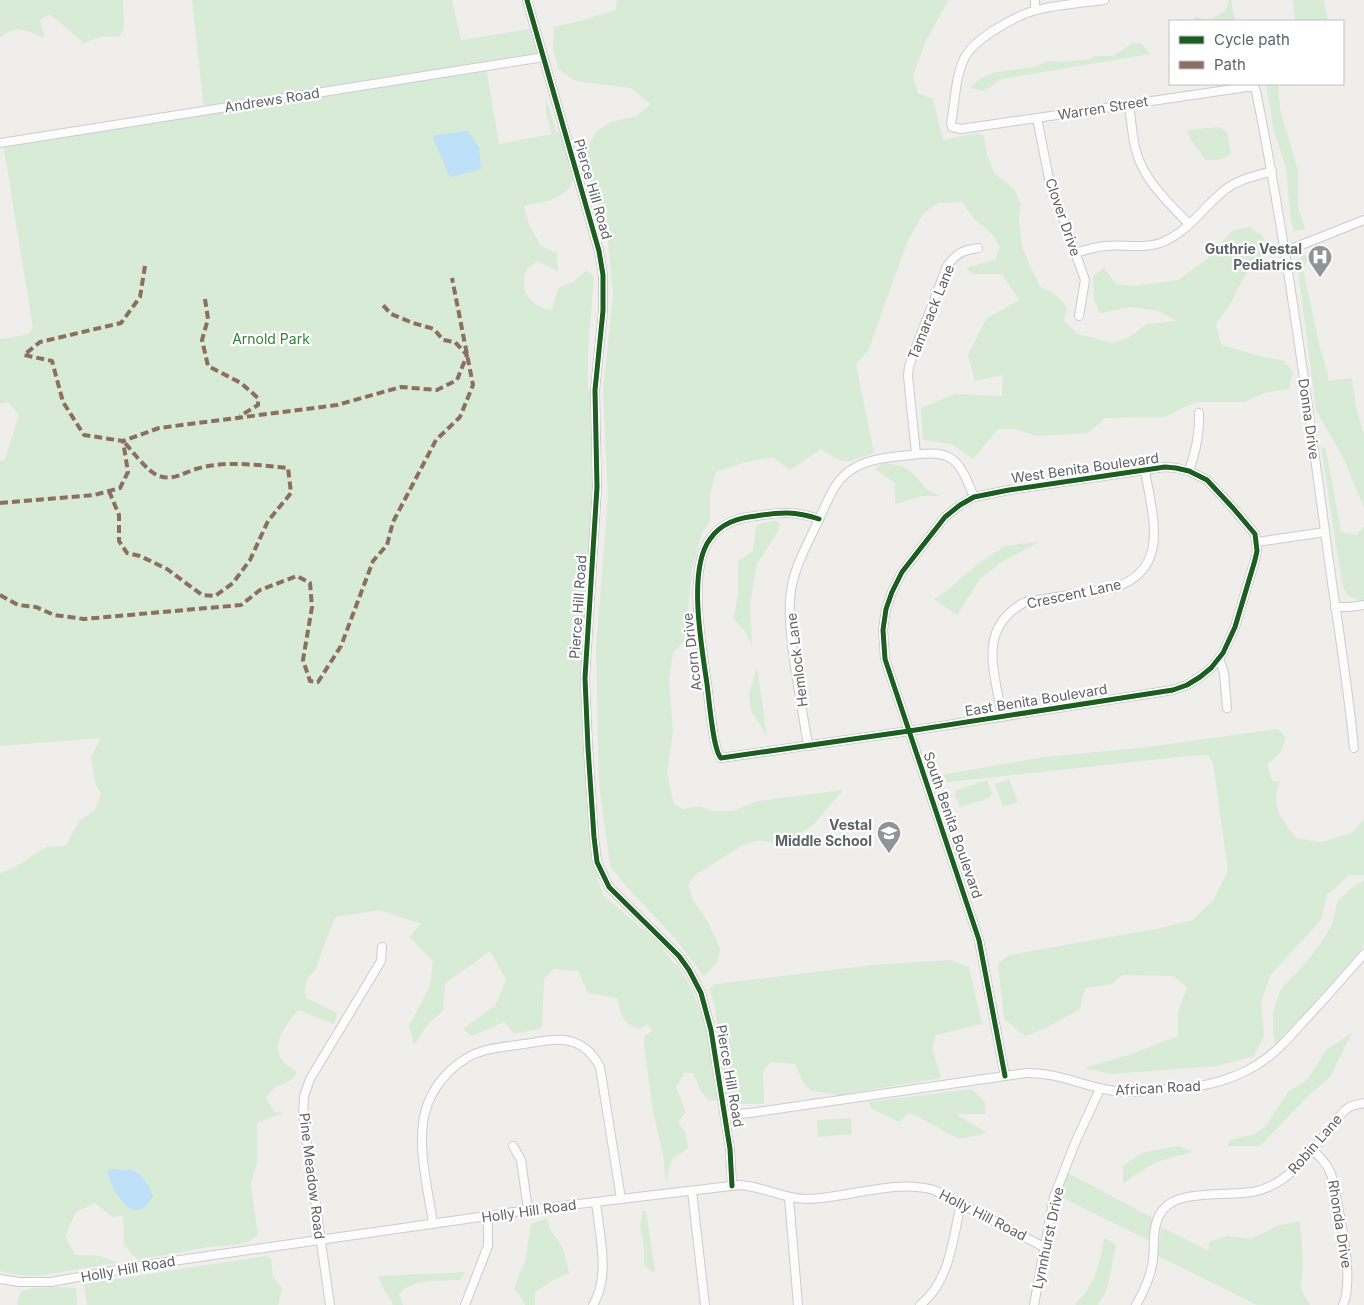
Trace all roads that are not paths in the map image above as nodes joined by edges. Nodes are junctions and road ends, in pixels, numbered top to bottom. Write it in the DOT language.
graph roads {
  1 [pos="527,0"];
  2 [pos="1035,0"];
  3 [pos="1104,0"];
  4 [pos="1035,10"];
  5 [pos="544,57"];
  6 [pos="1256,91"];
  7 [pos="1129,104"];
  8 [pos="1037,118"];
  9 [pos="0,143"];
  10 [pos="1272,171"];
  11 [pos="1364,220"];
  12 [pos="1189,224"];
  13 [pos="978,248"];
  14 [pos="1286,251"];
  15 [pos="1075,253"];
  16 [pos="1079,316"];
  17 [pos="1199,413"];
  18 [pos="916,454"];
  19 [pos="1145,470"];
  20 [pos="1189,471"];
  21 [pos="974,497"];
  22 [pos="819,519"];
  23 [pos="1325,532"];
  24 [pos="1257,542"];
  25 [pos="1364,605"];
  26 [pos="1335,607"];
  27 [pos="1219,658"];
  28 [pos="1227,708"];
  29 [pos="1002,716"];
  30 [pos="909,732"];
  31 [pos="808,746"];
  32 [pos="1354,748"];
  33 [pos="724,758"];
  34 [pos="382,947"];
  35 [pos="1364,954"];
  36 [pos="1005,1076"];
  37 [pos="1100,1089"];
  38 [pos="1364,1103"];
  39 [pos="725,1115"];
  40 [pos="513,1146"];
  41 [pos="1312,1149"];
  42 [pos="732,1186"];
  43 [pos="692,1191"];
  44 [pos="789,1198"];
  45 [pos="621,1199"];
  46 [pos="596,1202"];
  47 [pos="961,1203"];
  48 [pos="528,1210"];
  49 [pos="488,1216"];
  50 [pos="433,1224"];
  51 [pos="320,1240"];
  52 [pos="1044,1247"];
  53 [pos="0,1279"];
  54 [pos="330,1305"];
  55 [pos="465,1305"];
  56 [pos="593,1305"];
  57 [pos="705,1305"];
  58 [pos="798,1305"];
  59 [pos="920,1305"];
  60 [pos="1034,1305"];
  61 [pos="1136,1305"];
  62 [pos="1342,1305"];
  1 -- 5 [label="street, Pierce Hill Road"];
  2 -- 4 [label="street"];
  3 -- 4 [label="street"];
  4 -- 8 [label="street, Warren Street"];
  5 -- 9 [label="street, Andrews Road"];
  5 -- 39 [label="street, Pierce Hill Road"];
  6 -- 7 [label="street, Warren Street"];
  6 -- 10 [label="street, Donna Drive"];
  7 -- 8 [label="street, Warren Street"];
  7 -- 12 [label="street"];
  8 -- 15 [label="street, Clover Drive"];
  10 -- 12 [label="street"];
  10 -- 14 [label="street, Donna Drive"];
  11 -- 14 [label="street"];
  12 -- 15 [label="street"];
  13 -- 18 [label="street, Tamarack Lane"];
  14 -- 23 [label="street, Donna Drive"];
  15 -- 16 [label="street, Clover Drive"];
  17 -- 20 [label="street"];
  18 -- 21 [label="street, Hemlock Lane"];
  18 -- 22 [label="street, Hemlock Lane"];
  19 -- 20 [label="street, West Benita Boulevard"];
  19 -- 21 [label="street, West Benita Boulevard"];
  19 -- 29 [label="street, Crescent Lane"];
  20 -- 24 [label="street, West Benita Boulevard"];
  21 -- 30 [label="street, South Benita Boulevard"];
  22 -- 31 [label="street, Hemlock Lane"];
  22 -- 33 [label="street, Acorn Drive"];
  23 -- 24 [label="street"];
  23 -- 26 [label="street, Donna Drive"];
  24 -- 27 [label="street, East Benita Boulevard"];
  25 -- 26 [label="street"];
  26 -- 32 [label="street, Donna Drive"];
  27 -- 28 [label="street"];
  27 -- 29 [label="street, East Benita Boulevard"];
  29 -- 30 [label="street, East Benita Boulevard"];
  30 -- 31 [label="street, East Benita Boulevard"];
  30 -- 36 [label="street, South Benita Boulevard"];
  31 -- 33 [label="street, East Benita Boulevard"];
  34 -- 51 [label="street, Pine Meadow Road"];
  35 -- 37 [label="street, African Road"];
  36 -- 37 [label="street, African Road"];
  36 -- 39 [label="street, African Road"];
  37 -- 52 [label="street, Lynnhurst Drive"];
  38 -- 41 [label="street, Robin Lane"];
  39 -- 42 [label="street, Pierce Hill Road"];
  40 -- 48 [label="street"];
  41 -- 61 [label="street, Robin Lane"];
  41 -- 62 [label="street, Rhonda Drive"];
  42 -- 43 [label="street, Holly Hill Road"];
  42 -- 44 [label="street, Holly Hill Road"];
  43 -- 45 [label="street, Holly Hill Road"];
  43 -- 57 [label="street"];
  44 -- 47 [label="street, Holly Hill Road"];
  44 -- 58 [label="street"];
  45 -- 46 [label="street, Holly Hill Road"];
  45 -- 50 [label="street"];
  46 -- 48 [label="street, Holly Hill Road"];
  46 -- 56 [label="street"];
  47 -- 52 [label="street, Holly Hill Road"];
  47 -- 59 [label="street"];
  48 -- 49 [label="street, Holly Hill Road"];
  49 -- 50 [label="street, Holly Hill Road"];
  49 -- 55 [label="street"];
  50 -- 51 [label="street, Holly Hill Road"];
  51 -- 53 [label="street, Holly Hill Road"];
  51 -- 54 [label="street, Pine Meadow Road"];
  52 -- 60 [label="street, Lynnhurst Drive"];
}
